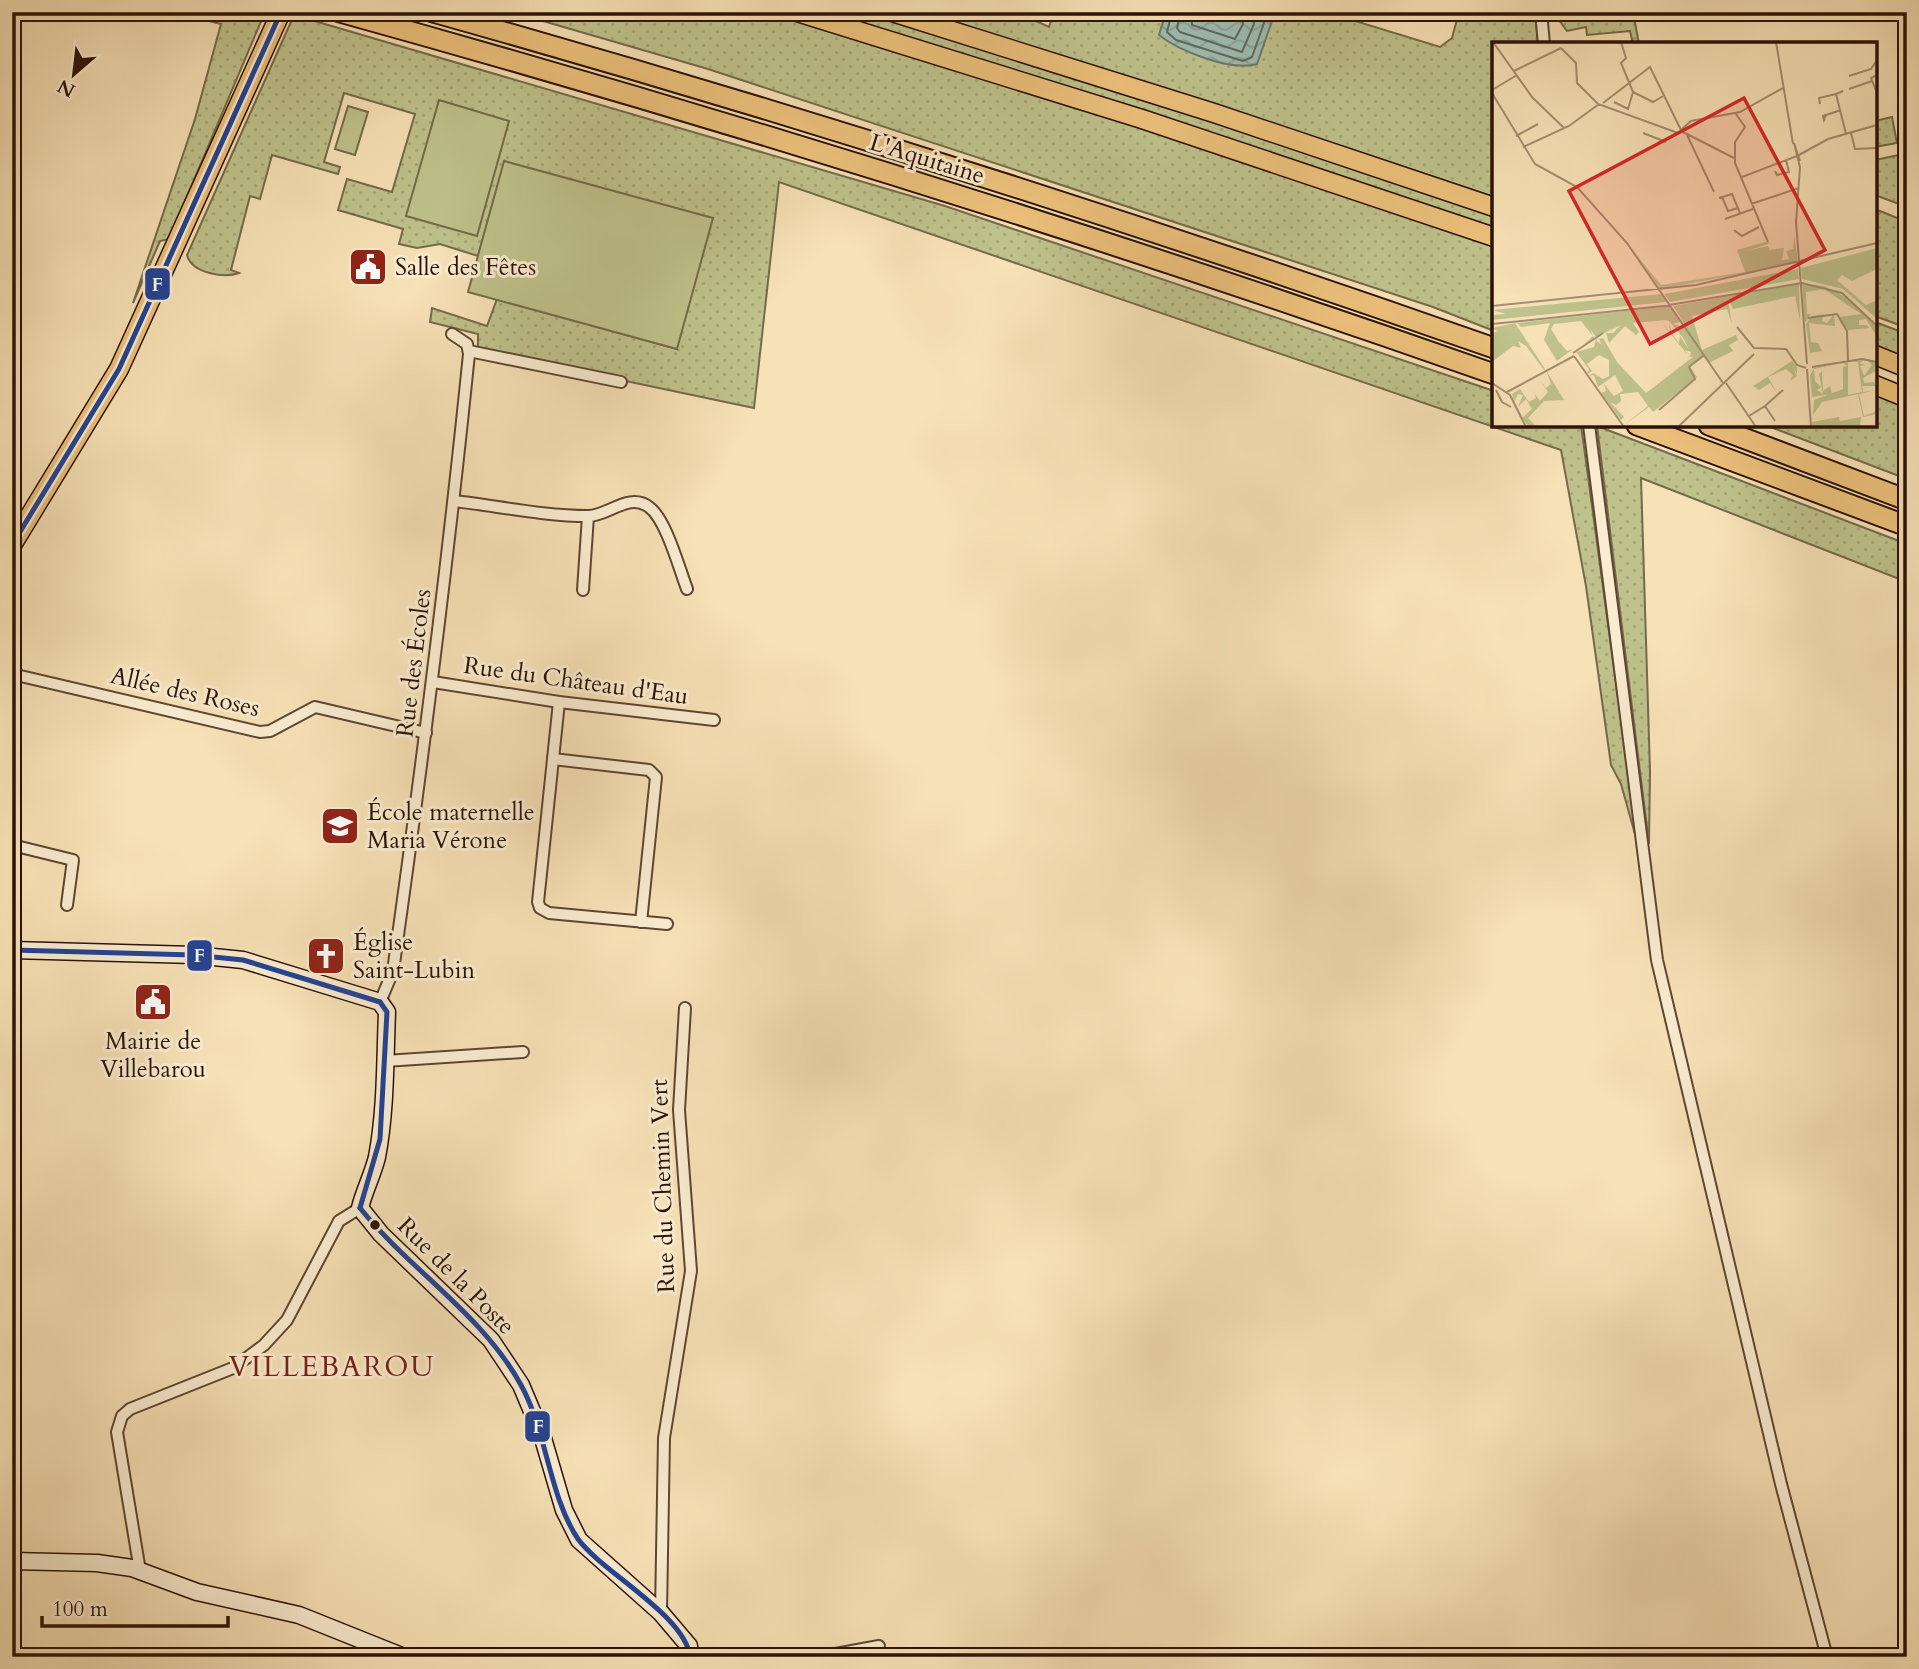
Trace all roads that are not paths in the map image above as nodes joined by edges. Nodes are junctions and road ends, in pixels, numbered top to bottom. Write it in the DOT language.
graph roads {
  1 [pos="340,12"];
  2 [pos="433,12"];
  3 [pos="797,12"];
  4 [pos="892,12"];
  5 [pos="1541,12"];
  6 [pos="278,19"];
  7 [pos="1544,40"];
  8 [pos="1492,206"];
  9 [pos="1492,236"];
  10 [pos="452,334"];
  11 [pos="1492,347"];
  12 [pos="469,351"];
  13 [pos="1877,356"];
  14 [pos="1907,368"];
  15 [pos="1492,373"];
  16 [pos="621,382"];
  17 [pos="1877,387"];
  18 [pos="1907,398"];
  19 [pos="1589,427"];
  20 [pos="1642,427"];
  21 [pos="1714,427"];
  22 [pos="1907,500"];
  23 [pos="454,501"];
  24 [pos="589,516"];
  25 [pos="1907,526"];
  26 [pos="12,545"];
  27 [pos="687,589"];
  28 [pos="583,590"];
  29 [pos="12,674"];
  30 [pos="433,682"];
  31 [pos="559,702"];
  32 [pos="714,720"];
  33 [pos="426,733"];
  34 [pos="553,759"];
  35 [pos="12,845"];
  36 [pos="67,905"];
  37 [pos="641,922"];
  38 [pos="667,924"];
  39 [pos="12,950"];
  40 [pos="380,1002"];
  41 [pos="685,1008"];
  42 [pos="523,1052"];
  43 [pos="385,1061"];
  44 [pos="360,1208"];
  45 [pos="12,1561"];
  46 [pos="140,1571"];
  47 [pos="661,1613"];
  48 [pos="875,1650"];
  49 [pos="404,1657"];
  50 [pos="690,1657"];
  51 [pos="819,1657"];
  52 [pos="1826,1657"];
  1 -- 15 [label="highway, L'Aquitaine"];
  2 -- 11 [label="highway, L'Aquitaine"];
  3 -- 9 [label="main road"];
  4 -- 8 [label="main road"];
  5 -- 7 [label="street"];
  6 -- 26 [label="main road"];
  10 -- 12 [label="street"];
  12 -- 16 [label="street"];
  12 -- 23 [label="street, Rue des Écoles"];
  13 -- 14 [label="main road"];
  17 -- 18 [label="main road"];
  19 -- 52 [label="street"];
  20 -- 25 [label="highway"];
  21 -- 22 [label="highway"];
  23 -- 24 [label="street"];
  23 -- 30 [label="street, Rue des Écoles"];
  24 -- 27 [label="street"];
  24 -- 28 [label="street"];
  29 -- 33 [label="street, Allée des Roses"];
  30 -- 31 [label="street, Rue du Château d'Eau"];
  30 -- 33 [label="street, Rue des Écoles"];
  31 -- 32 [label="street, Rue du Château d'Eau"];
  31 -- 34 [label="street"];
  33 -- 40 [label="street, Rue des Écoles"];
  34 -- 37 [label="street"];
  34 -- 37 [label="street"];
  35 -- 36 [label="street"];
  37 -- 38 [label="street"];
  39 -- 40 [label="street"];
  40 -- 43 [label="street"];
  41 -- 47 [label="street, Rue du Chemin Vert"];
  42 -- 43 [label="street"];
  43 -- 44 [label="street"];
  44 -- 46 [label="street"];
  44 -- 47 [label="street, Rue de la Poste"];
  45 -- 46 [label="street"];
  46 -- 49 [label="street"];
  47 -- 50 [label="street, Rue de la Poste"];
  48 -- 51 [label="street"];
}
